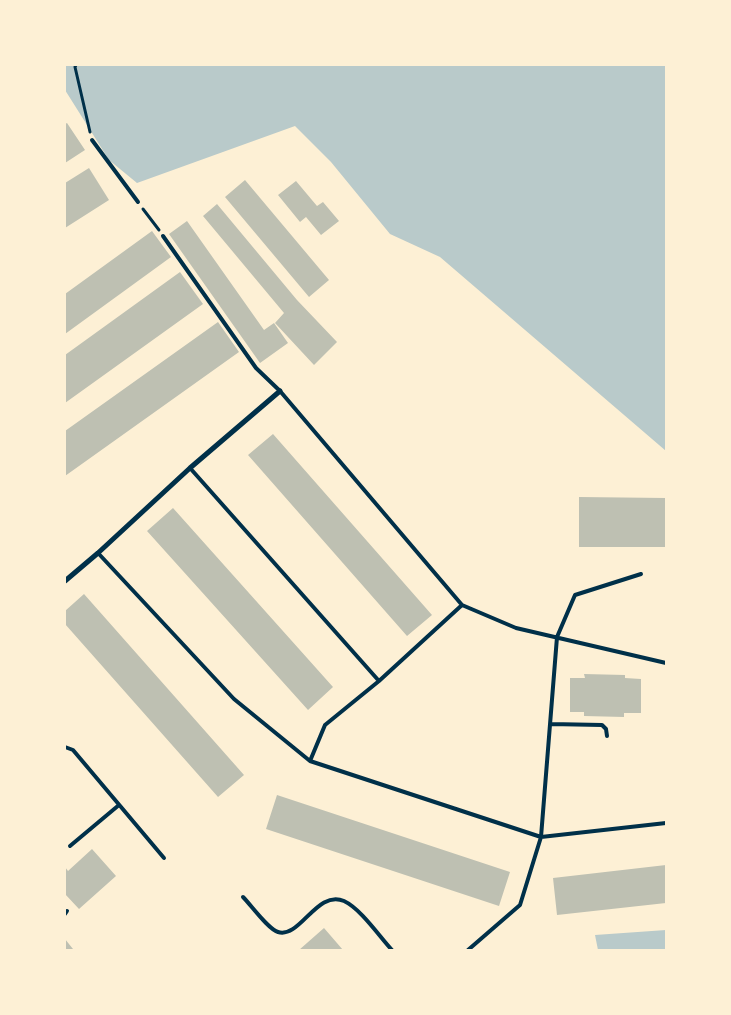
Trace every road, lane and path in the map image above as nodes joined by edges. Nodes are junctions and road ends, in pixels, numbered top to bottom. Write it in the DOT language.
graph roads {
  1 [pos="76,65"];
  2 [pos="92,140"];
  3 [pos="138,202"];
  4 [pos="163,236"];
  5 [pos="280,391"];
  6 [pos="190,468"];
  7 [pos="98,554"];
  8 [pos="641,574"];
  9 [pos="65,581"];
  10 [pos="462,605"];
  11 [pos="557,637"];
  12 [pos="666,663"];
  13 [pos="379,681"];
  14 [pos="550,724"];
  15 [pos="606,736"];
  16 [pos="65,747"];
  17 [pos="310,761"];
  18 [pos="119,805"];
  19 [pos="666,823"];
  20 [pos="541,837"];
  21 [pos="70,846"];
  22 [pos="164,858"];
  23 [pos="243,896"];
  24 [pos="392,950"];
  25 [pos="468,950"];
  1 -- 2 [label="path"];
  2 -- 3 [label="lane"];
  3 -- 4 [label="path"];
  4 -- 5 [label="lane"];
  5 -- 6 [label="street"];
  5 -- 10 [label="lane"];
  6 -- 7 [label="street"];
  6 -- 13 [label="lane"];
  7 -- 9 [label="street"];
  7 -- 17 [label="lane"];
  8 -- 11 [label="lane"];
  10 -- 11 [label="lane"];
  10 -- 13 [label="lane"];
  11 -- 12 [label="lane"];
  11 -- 14 [label="lane"];
  13 -- 17 [label="lane"];
  14 -- 15 [label="lane"];
  14 -- 20 [label="lane"];
  16 -- 18 [label="lane"];
  17 -- 20 [label="lane"];
  18 -- 21 [label="lane"];
  18 -- 22 [label="lane"];
  19 -- 20 [label="lane"];
  20 -- 25 [label="lane"];
  23 -- 24 [label="lane"];
}
